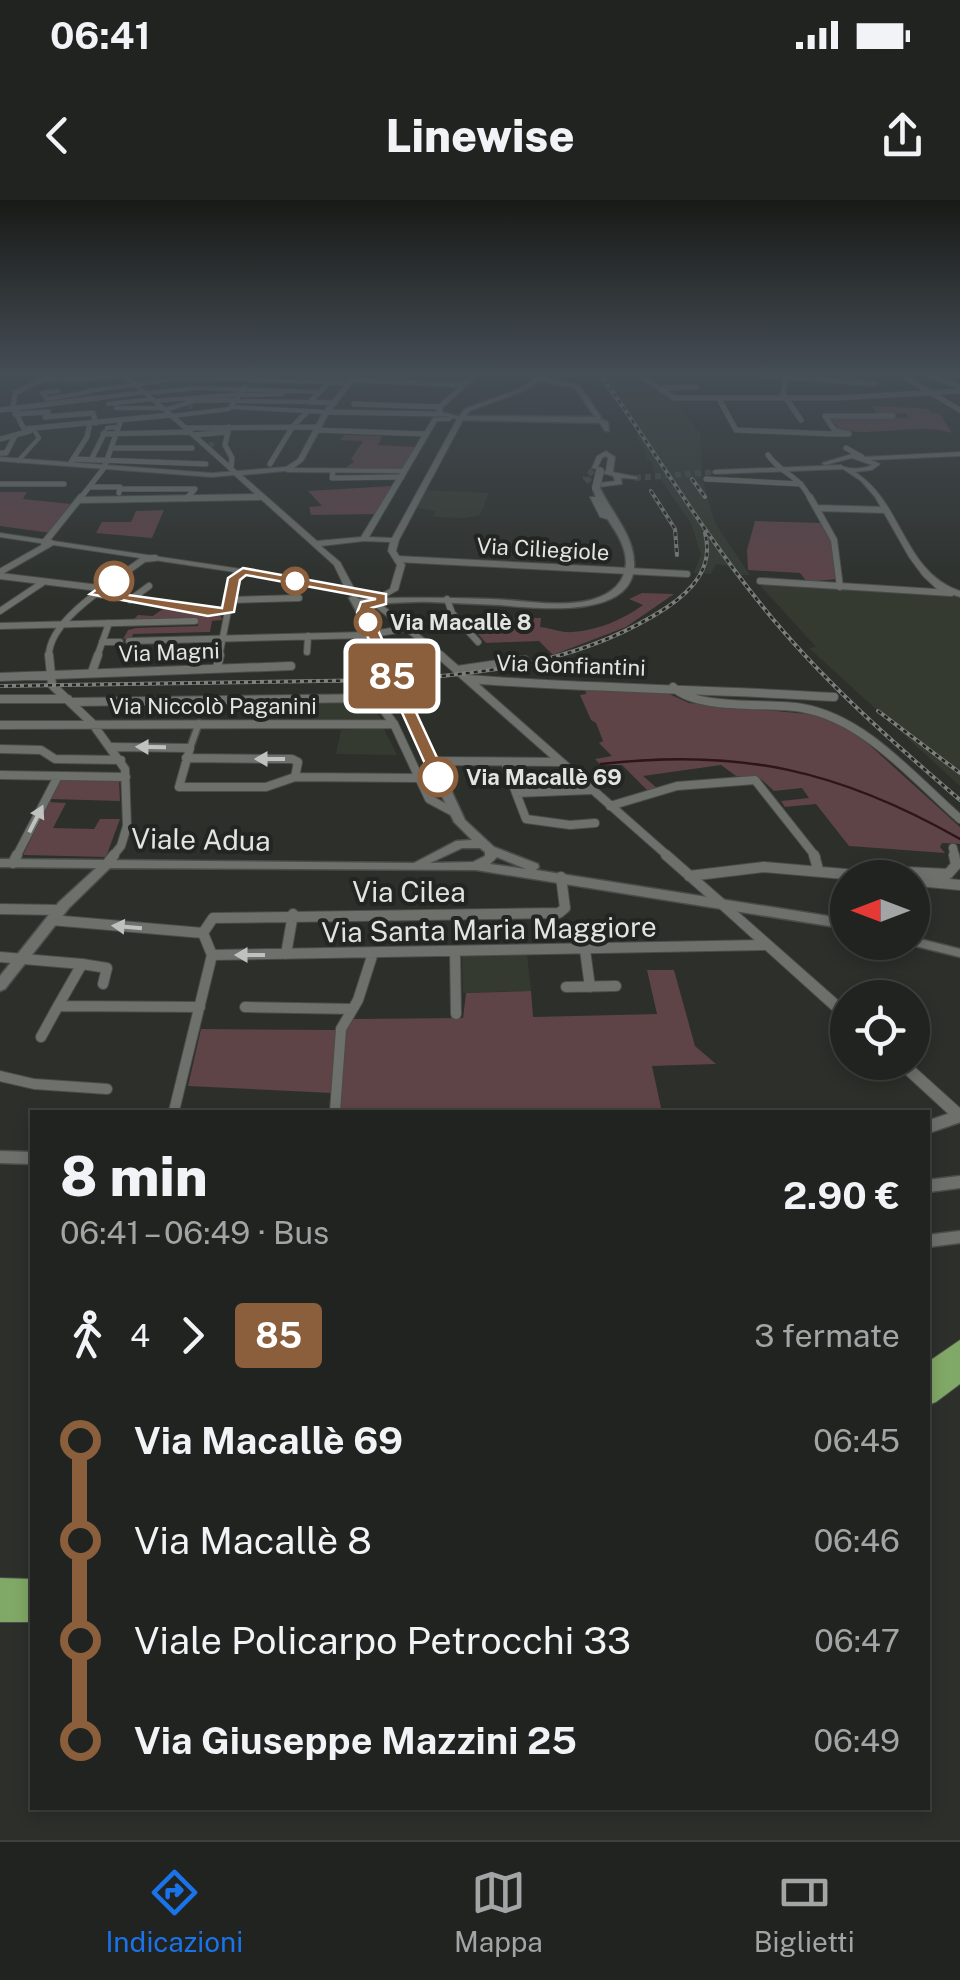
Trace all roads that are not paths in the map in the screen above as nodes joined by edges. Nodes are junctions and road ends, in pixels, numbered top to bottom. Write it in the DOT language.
graph roads {
  1 [pos="25,451"];
  2 [pos="78,451"];
  3 [pos="95,451"];
  4 [pos="111,451"];
  5 [pos="213,451"];
  6 [pos="228,451"];
  7 [pos="278,451"];
  8 [pos="306,451"];
  9 [pos="418,451"];
  10 [pos="442,451"];
  11 [pos="846,452"];
  12 [pos="768,455"];
  13 [pos="959,455"];
  14 [pos="0,456"];
  15 [pos="896,456"];
  16 [pos="863,457"];
  17 [pos="91,460"];
  18 [pos="14,461"];
  19 [pos="70,462"];
  20 [pos="224,462"];
  21 [pos="214,463"];
  22 [pos="206,464"];
  23 [pos="270,464"];
  24 [pos="106,465"];
  25 [pos="841,465"];
  26 [pos="875,466"];
  27 [pos="778,468"];
  28 [pos="280,469"];
  29 [pos="0,470"];
  30 [pos="234,472"];
  31 [pos="715,472"];
  32 [pos="404,474"];
  33 [pos="607,474"];
  34 [pos="706,479"];
  35 [pos="0,484"];
  36 [pos="64,484"];
  37 [pos="802,484"];
  38 [pos="90,486"];
  39 [pos="122,488"];
  40 [pos="599,489"];
  41 [pos="872,490"];
  42 [pos="261,498"];
  43 [pos="186,499"];
  44 [pos="80,500"];
  45 [pos="114,500"];
  46 [pos="814,508"];
  47 [pos="886,510"];
  48 [pos="613,520"];
  49 [pos="0,535"];
  50 [pos="364,539"];
  51 [pos="395,540"];
  52 [pos="49,541"];
  53 [pos="314,544"];
  54 [pos="140,557"];
  55 [pos="397,559"];
  56 [pos="243,571"];
  57 [pos="628,571"];
  58 [pos="0,574"];
  59 [pos="687,574"];
  60 [pos="114,581"];
  61 [pos="43,582"];
  62 [pos="760,582"];
  63 [pos="934,585"];
  64 [pos="149,586"];
  65 [pos="840,587"];
  66 [pos="920,592"];
  67 [pos="956,593"];
  68 [pos="96,594"];
  69 [pos="354,597"];
  70 [pos="299,598"];
  71 [pos="130,600"];
  72 [pos="230,600"];
  73 [pos="447,600"];
  74 [pos="377,601"];
  75 [pos="0,611"];
  76 [pos="228,612"];
  77 [pos="195,621"];
  78 [pos="109,623"];
  79 [pos="59,624"];
  80 [pos="3,626"];
  81 [pos="410,628"];
  82 [pos="366,632"];
  83 [pos="0,636"];
  84 [pos="308,636"];
  85 [pos="223,638"];
  86 [pos="102,642"];
  87 [pos="478,642"];
  88 [pos="307,652"];
  89 [pos="525,660"];
  90 [pos="291,666"];
  91 [pos="217,668"];
  92 [pos="457,670"];
  93 [pos="92,672"];
  94 [pos="48,675"];
  95 [pos="0,677"];
  96 [pos="466,678"];
  97 [pos="673,686"];
  98 [pos="834,697"];
  99 [pos="68,698"];
  100 [pos="0,699"];
  101 [pos="92,723"];
  102 [pos="199,723"];
  103 [pos="0,724"];
  104 [pos="394,724"];
  105 [pos="112,747"];
  106 [pos="190,748"];
  107 [pos="0,749"];
  108 [pos="186,758"];
  109 [pos="122,760"];
  110 [pos="431,761"];
  111 [pos="505,762"];
  112 [pos="560,762"];
  113 [pos="1,776"];
  114 [pos="58,776"];
  115 [pos="126,777"];
  116 [pos="296,777"];
  117 [pos="419,778"];
  118 [pos="591,790"];
  119 [pos="516,794"];
  120 [pos="445,803"];
  121 [pos="610,806"];
  122 [pos="960,820"];
  123 [pos="596,823"];
  124 [pos="487,848"];
  125 [pos="952,848"];
  126 [pos="452,849"];
  127 [pos="7,862"];
  128 [pos="107,864"];
  129 [pos="401,866"];
  130 [pos="469,866"];
  131 [pos="819,867"];
  132 [pos="830,869"];
  133 [pos="556,876"];
  134 [pos="689,876"];
  135 [pos="930,882"];
  136 [pos="700,885"];
  137 [pos="960,885"];
  138 [pos="678,898"];
  139 [pos="724,906"];
  140 [pos="764,908"];
  141 [pos="0,910"];
  142 [pos="292,914"];
  143 [pos="56,915"];
  144 [pos="830,921"];
  145 [pos="746,926"];
  146 [pos="202,933"];
  147 [pos="767,944"];
  148 [pos="930,946"];
  149 [pos="584,950"];
  150 [pos="456,952"];
  151 [pos="960,953"];
  152 [pos="286,954"];
  153 [pos="373,954"];
  154 [pos="212,955"];
  155 [pos="0,957"];
  156 [pos="21,958"];
  157 [pos="82,964"];
  158 [pos="103,984"];
  159 [pos="0,986"];
  160 [pos="616,986"];
  161 [pos="566,987"];
  162 [pos="590,987"];
  163 [pos="830,1001"];
  164 [pos="58,1006"];
  165 [pos="200,1007"];
  166 [pos="245,1007"];
  167 [pos="352,1009"];
  168 [pos="456,1014"];
  169 [pos="41,1037"];
  170 [pos="0,1076"];
  171 [pos="920,1080"];
  172 [pos="107,1089"];
  173 [pos="174,1110"];
  174 [pos="334,1110"];
  175 [pos="960,1116"];
  176 [pos="930,1126"];
  177 [pos="0,1157"];
  178 [pos="30,1158"];
  179 [pos="960,1182"];
  180 [pos="930,1186"];
  181 [pos="960,1238"];
  182 [pos="930,1241"];
  183 [pos="960,1350"];
  184 [pos="960,1370"];
  185 [pos="930,1373"];
  186 [pos="930,1394"];
  187 [pos="30,1593"];
  188 [pos="8,1606"];
  1 -- 18 [label="street"];
  2 -- 19 [label="street"];
  3 -- 17 [label="street"];
  4 -- 24 [label="street"];
  5 -- 20 [label="street"];
  6 -- 30 [label="street"];
  7 -- 23 [label="street"];
  8 -- 28 [label="street"];
  9 -- 32 [label="street"];
  10 -- 51 [label="street"];
  11 -- 16 [label="street"];
  11 -- 25 [label="street"];
  12 -- 27 [label="street"];
  13 -- 15 [label="street"];
  14 -- 18 [label="street"];
  15 -- 16 [label="street"];
  15 -- 26 [label="street"];
  16 -- 26 [label="street"];
  17 -- 19 [label="street"];
  17 -- 24 [label="street"];
  18 -- 19 [label="street"];
  18 -- 29 [label="street"];
  19 -- 24 [label="street"];
  20 -- 21 [label="street"];
  20 -- 30 [label="street"];
  22 -- 24 [label="street"];
  24 -- 30 [label="street"];
  24 -- 38 [label="street"];
  25 -- 26 [label="street"];
  25 -- 27 [label="street"];
  25 -- 41 [label="street"];
  26 -- 41 [label="street"];
  27 -- 31 [label="street"];
  27 -- 37 [label="street"];
  28 -- 30 [label="street"];
  28 -- 32 [label="street"];
  30 -- 42 [label="street"];
  32 -- 50 [label="street"];
  33 -- 40 [label="main road, bridge"];
  33 -- 40 [label="street"];
  34 -- 37 [label="street"];
  35 -- 36 [label="street"];
  37 -- 46 [label="street"];
  38 -- 39 [label="street"];
  38 -- 44 [label="street"];
  39 -- 43 [label="street"];
  39 -- 45 [label="street"];
  40 -- 48 [label="main road"];
  40 -- 48 [label="street"];
  41 -- 47 [label="street"];
  42 -- 43 [label="street"];
  42 -- 53 [label="street"];
  43 -- 45 [label="street"];
  44 -- 45 [label="street"];
  44 -- 52 [label="street"];
  46 -- 47 [label="street"];
  46 -- 65 [label="street"];
  47 -- 63 [label="street"];
  48 -- 57 [label="main road"];
  49 -- 52 [label="street"];
  50 -- 51 [label="street"];
  50 -- 53 [label="street"];
  51 -- 55 [label="street"];
  52 -- 54 [label="street"];
  52 -- 58 [label="street"];
  53 -- 69 [label="street"];
  54 -- 56 [label="street"];
  54 -- 60 [label="street"];
  55 -- 57 [label="street, Via Ciliegiole"];
  55 -- 74 [label="street"];
  56 -- 69 [label="street"];
  56 -- 72 [label="street"];
  57 -- 59 [label="street, Via Ciliegiole"];
  57 -- 73 [label="main road"];
  58 -- 61 [label="street"];
  60 -- 61 [label="street"];
  60 -- 68 [label="street"];
  61 -- 75 [label="street"];
  62 -- 65 [label="street"];
  63 -- 66 [label="street"];
  63 -- 67 [label="street"];
  64 -- 71 [label="street"];
  65 -- 66 [label="street"];
  66 -- 67 [label="street"];
  68 -- 71 [label="street"];
  68 -- 79 [label="street"];
  69 -- 74 [label="main road"];
  69 -- 74 [label="main road"];
  70 -- 72 [label="street"];
  71 -- 76 [label="street"];
  72 -- 76 [label="street"];
  73 -- 74 [label="main road"];
  73 -- 87 [label="street"];
  74 -- 81 [label="street"];
  74 -- 82 [label="main road"];
  76 -- 85 [label="street"];
  77 -- 78 [label="street"];
  78 -- 79 [label="street"];
  78 -- 86 [label="street"];
  79 -- 80 [label="street"];
  79 -- 94 [label="street"];
  80 -- 83 [label="street"];
  81 -- 82 [label="street"];
  81 -- 92 [label="street"];
  82 -- 84 [label="street"];
  82 -- 110 [label="main road, bridge"];
  84 -- 85 [label="street"];
  84 -- 88 [label="street"];
  85 -- 86 [label="street"];
  85 -- 91 [label="street"];
  86 -- 93 [label="street"];
  89 -- 92 [label="street"];
  90 -- 91 [label="street, Via Magni"];
  91 -- 93 [label="street, Via Magni"];
  92 -- 96 [label="street"];
  93 -- 94 [label="street, Via Magni"];
  94 -- 95 [label="street, Via Magni"];
  94 -- 99 [label="street"];
  96 -- 97 [label="street, Via Gonfiantini"];
  96 -- 112 [label="street"];
  97 -- 98 [label="street, Via Gonfiantini"];
  97 -- 122 [label="street, Via Gonfiantini"];
  99 -- 100 [label="street"];
  99 -- 101 [label="street"];
  99 -- 104 [label="street"];
  101 -- 102 [label="street, Via Niccolò Paganini"];
  101 -- 103 [label="street, Via Niccolò Paganini"];
  101 -- 105 [label="street"];
  102 -- 104 [label="street, Via Niccolò Paganini"];
  102 -- 106 [label="street"];
  104 -- 117 [label="street"];
  106 -- 105 [label="street, one-way"];
  105 -- 109 [label="street"];
  106 -- 108 [label="street"];
  107 -- 109 [label="street"];
  116 -- 108 [label="street, one-way"];
  108 -- 116 [label="street"];
  109 -- 115 [label="street"];
  110 -- 111 [label="street"];
  110 -- 120 [label="main road"];
  111 -- 112 [label="street"];
  111 -- 119 [label="street"];
  112 -- 118 [label="street"];
  113 -- 114 [label="street"];
  114 -- 115 [label="street"];
  127 -- 114 [label="street, one-way"];
  115 -- 128 [label="street"];
  116 -- 117 [label="street"];
  117 -- 120 [label="street"];
  118 -- 119 [label="street"];
  118 -- 121 [label="street"];
  119 -- 123 [label="street"];
  120 -- 124 [label="main road"];
  120 -- 126 [label="main road"];
  121 -- 131 [label="street"];
  121 -- 134 [label="street"];
  124 -- 126 [label="main road, Viale Adua"];
  124 -- 130 [label="main road"];
  124 -- 133 [label="main road"];
  125 -- 131 [label="street"];
  126 -- 129 [label="main road, Viale Adua"];
  126 -- 130 [label="main road"];
  127 -- 128 [label="main road, Viale Adua"];
  128 -- 129 [label="main road, Viale Adua"];
  128 -- 143 [label="main road"];
  129 -- 130 [label="main road, Viale Adua"];
  130 -- 133 [label="main road, Viale Adua"];
  131 -- 132 [label="street"];
  131 -- 134 [label="street"];
  133 -- 138 [label="main road"];
  133 -- 142 [label="street, Via Cilea"];
  134 -- 136 [label="street"];
  135 -- 137 [label="street"];
  136 -- 138 [label="street"];
  136 -- 139 [label="street"];
  138 -- 139 [label="main road"];
  139 -- 140 [label="main road"];
  139 -- 145 [label="street"];
  140 -- 144 [label="main road"];
  140 -- 145 [label="street"];
  141 -- 143 [label="street"];
  142 -- 146 [label="street, Via Cilea"];
  142 -- 152 [label="street"];
  146 -- 143 [label="street, one-way"];
  143 -- 156 [label="main road"];
  145 -- 147 [label="street"];
  146 -- 154 [label="street"];
  147 -- 149 [label="street, Via Santa Maria Maggiore"];
  147 -- 163 [label="street"];
  148 -- 151 [label="main road"];
  149 -- 150 [label="street, Via Santa Maria Maggiore"];
  149 -- 162 [label="street"];
  150 -- 153 [label="street, Via Santa Maria Maggiore"];
  150 -- 168 [label="street"];
  152 -- 153 [label="street, Via Santa Maria Maggiore"];
  152 -- 154 [label="street, Via Santa Maria Maggiore, one-way"];
  153 -- 167 [label="street"];
  154 -- 165 [label="street"];
  155 -- 156 [label="street"];
  156 -- 157 [label="street"];
  156 -- 159 [label="main road"];
  157 -- 158 [label="street"];
  157 -- 164 [label="street"];
  160 -- 162 [label="street"];
  161 -- 162 [label="street"];
  164 -- 165 [label="street"];
  164 -- 169 [label="street"];
  165 -- 173 [label="street"];
  166 -- 167 [label="street"];
  167 -- 174 [label="street"];
  170 -- 172 [label="street"];
  171 -- 175 [label="street"];
  175 -- 176 [label="street"];
  177 -- 178 [label="street"];
  179 -- 180 [label="street"];
  181 -- 182 [label="street"];
  183 -- 185 [label="highway"];
  184 -- 186 [label="highway"];
  187 -- 188 [label="highway"];
}
